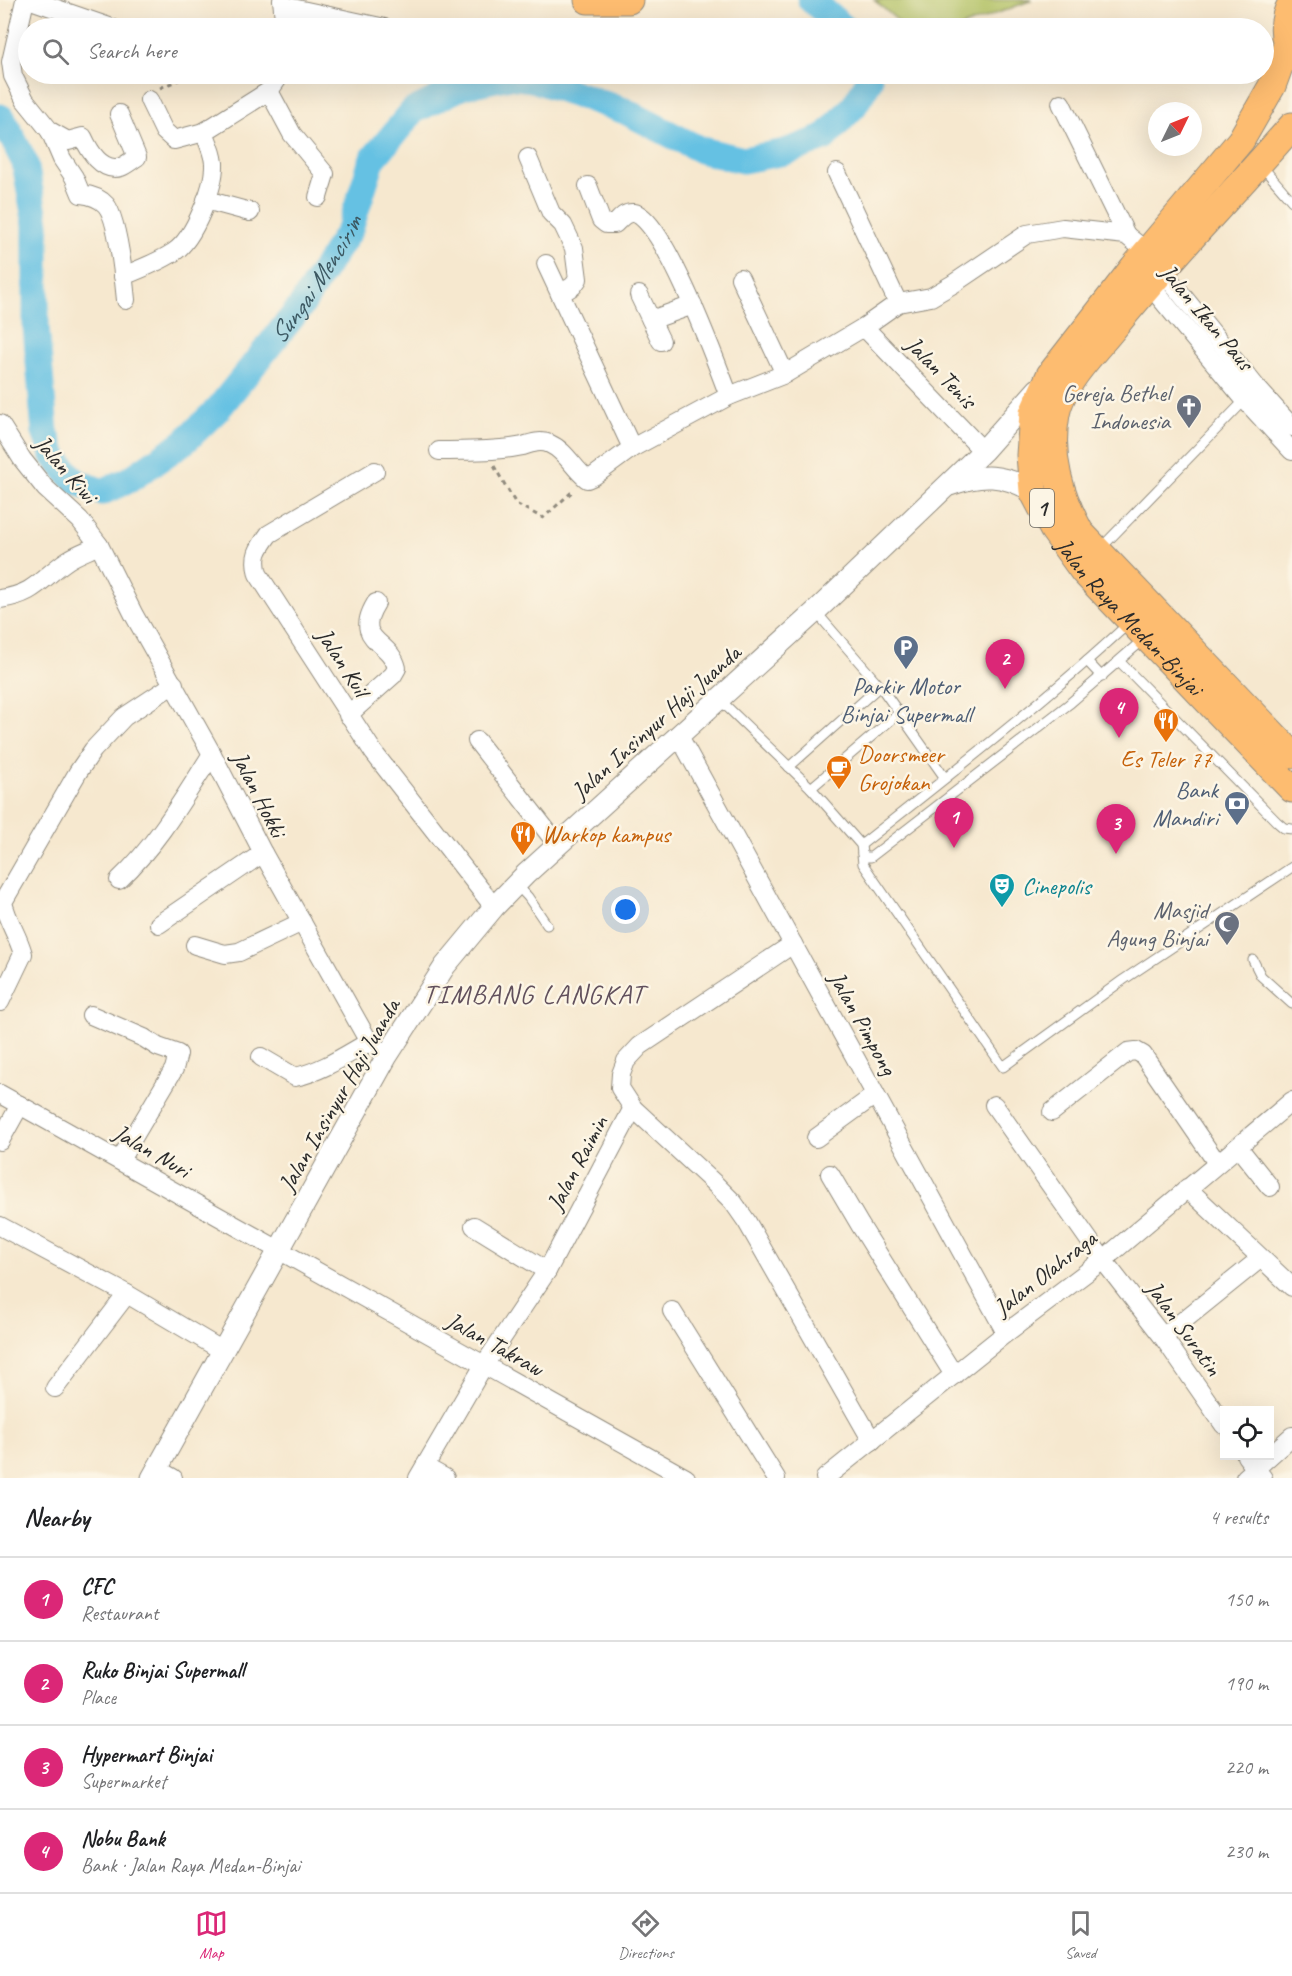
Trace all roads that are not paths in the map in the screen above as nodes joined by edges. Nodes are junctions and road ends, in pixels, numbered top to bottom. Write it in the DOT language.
graph roads {
  1 [pos="25,0"];
  2 [pos="31,0"];
  3 [pos="588,0"];
  4 [pos="629,0"];
  5 [pos="283,3"];
  6 [pos="21,18"];
  7 [pos="83,18"];
  8 [pos="284,18"];
  9 [pos="344,18"];
  10 [pos="1286,25"];
  11 [pos="18,34"];
  12 [pos="1274,77"];
  13 [pos="18,84"];
  14 [pos="18,84"];
  15 [pos="274,84"];
  16 [pos="1272,84"];
  17 [pos="269,92"];
  18 [pos="149,100"];
  19 [pos="1061,103"];
  20 [pos="119,114"];
  21 [pos="1292,126"];
  22 [pos="50,131"];
  23 [pos="204,132"];
  24 [pos="528,158"];
  25 [pos="1259,163"];
  26 [pos="837,173"];
  27 [pos="588,186"];
  28 [pos="318,197"];
  29 [pos="206,200"];
  30 [pos="1292,201"];
  31 [pos="250,212"];
  32 [pos="1126,235"];
  33 [pos="546,264"];
  34 [pos="1148,268"];
  35 [pos="123,276"];
  36 [pos="740,278"];
  37 [pos="561,294"];
  38 [pos="639,295"];
  39 [pos="126,300"];
  40 [pos="898,303"];
  41 [pos="693,305"];
  42 [pos="651,320"];
  43 [pos="864,327"];
  44 [pos="661,341"];
  45 [pos="785,374"];
  46 [pos="1050,375"];
  47 [pos="729,396"];
  48 [pos="1245,400"];
  49 [pos="0,424"];
  50 [pos="1292,427"];
  51 [pos="632,448"];
  52 [pos="439,451"];
  53 [pos="983,451"];
  54 [pos="1292,451"];
  55 [pos="375,471"];
  56 [pos="944,488"];
  57 [pos="1033,491"];
  58 [pos="99,546"];
  59 [pos="1097,552"];
  60 [pos="0,599"];
  61 [pos="376,603"];
  62 [pos="816,611"];
  63 [pos="1138,630"];
  64 [pos="1087,661"];
  65 [pos="1120,662"];
  66 [pos="1102,677"];
  67 [pos="174,684"];
  68 [pos="880,686"];
  69 [pos="719,699"];
  70 [pos="1230,707"];
  71 [pos="898,713"];
  72 [pos="348,715"];
  73 [pos="679,736"];
  74 [pos="477,741"];
  75 [pos="212,754"];
  76 [pos="1292,754"];
  77 [pos="789,767"];
  78 [pos="945,778"];
  79 [pos="811,788"];
  80 [pos="1292,789"];
  81 [pos="1292,829"];
  82 [pos="557,844"];
  83 [pos="861,849"];
  84 [pos="263,853"];
  85 [pos="1292,867"];
  86 [pos="118,880"];
  87 [pos="516,884"];
  88 [pos="494,907"];
  89 [pos="302,922"];
  90 [pos="159,924"];
  91 [pos="547,925"];
  92 [pos="793,944"];
  93 [pos="195,945"];
  94 [pos="1253,960"];
  95 [pos="0,1002"];
  96 [pos="1292,1004"];
  97 [pos="91,1015"];
  98 [pos="369,1042"];
  99 [pos="387,1056"];
  100 [pos="261,1057"];
  101 [pos="0,1094"];
  102 [pos="875,1095"];
  103 [pos="1292,1101"];
  104 [pos="20,1105"];
  105 [pos="994,1105"];
  106 [pos="633,1108"];
  107 [pos="1052,1112"];
  108 [pos="816,1138"];
  109 [pos="0,1141"];
  110 [pos="1238,1147"];
  111 [pos="120,1160"];
  112 [pos="1217,1163"];
  113 [pos="830,1174"];
  114 [pos="1270,1187"];
  115 [pos="1187,1188"];
  116 [pos="0,1226"];
  117 [pos="474,1226"];
  118 [pos="280,1252"];
  119 [pos="1261,1258"];
  120 [pos="1103,1260"];
  121 [pos="547,1271"];
  122 [pos="1290,1280"];
  123 [pos="127,1294"];
  124 [pos="672,1311"];
  125 [pos="1006,1332"];
  126 [pos="1162,1336"];
  127 [pos="224,1351"];
  128 [pos="484,1365"];
  129 [pos="954,1375"];
  130 [pos="55,1388"];
  131 [pos="1220,1419"];
  132 [pos="1292,1436"];
  133 [pos="872,1441"];
  134 [pos="1252,1470"];
  135 [pos="422,1472"];
  136 [pos="161,1475"];
  137 [pos="445,1478"];
  138 [pos="686,1478"];
  139 [pos="776,1478"];
  140 [pos="825,1478"];
  1 -- 6 [label="street"];
  2 -- 7 [label="street"];
  3 -- 4 [label="main road"];
  5 -- 8 [label="street"];
  5 -- 9 [label="street"];
  10 -- 12 [label="main road, 1"];
  11 -- 13 [label="street"];
  14 -- 22 [label="street"];
  15 -- 17 [label="street"];
  16 -- 34 [label="main road, 1"];
  17 -- 23 [label="street"];
  17 -- 28 [label="street"];
  18 -- 23 [label="street"];
  19 -- 32 [label="street"];
  20 -- 22 [label="street"];
  21 -- 25 [label="main road, 1"];
  22 -- 35 [label="street"];
  23 -- 29 [label="street"];
  24 -- 37 [label="street"];
  25 -- 30 [label="lane"];
  25 -- 34 [label="main road, 1"];
  26 -- 40 [label="street"];
  27 -- 41 [label="street"];
  29 -- 31 [label="street"];
  29 -- 35 [label="street"];
  32 -- 34 [label="street"];
  32 -- 40 [label="street"];
  33 -- 37 [label="street"];
  34 -- 46 [label="main road, Jalan Raya Medan-Binjai / 1"];
  34 -- 48 [label="street, Jalan Ikan Paus"];
  34 -- 50 [label="street, Jalan Ikan Paus"];
  34 -- 59 [label="main road, Jalan Raya Medan-Binjai / 1"];
  35 -- 39 [label="street"];
  36 -- 45 [label="street"];
  37 -- 51 [label="street"];
  38 -- 42 [label="street"];
  40 -- 43 [label="street"];
  41 -- 42 [label="street"];
  41 -- 47 [label="street"];
  42 -- 44 [label="street"];
  43 -- 45 [label="street"];
  43 -- 53 [label="street, Jalan Tenis"];
  45 -- 47 [label="street"];
  46 -- 53 [label="street, Jalan Insinyur Haji Juanda"];
  46 -- 57 [label="main road, Jalan Raya Medan-Binjai / 1"];
  47 -- 51 [label="street"];
  48 -- 54 [label="street, Jalan Ikan Paus"];
  48 -- 59 [label="lane"];
  49 -- 58 [label="street, Jalan Kiwi"];
  51 -- 52 [label="street"];
  53 -- 56 [label="street, Jalan Insinyur Haji Juanda"];
  55 -- 72 [label="street, Jalan Kuil"];
  56 -- 57 [label="street, Jalan Insinyur Haji Juanda"];
  56 -- 62 [label="street, Jalan Insinyur Haji Juanda"];
  57 -- 63 [label="main road, Jalan Raya Medan-Binjai / 1"];
  58 -- 60 [label="street"];
  58 -- 67 [label="street, Jalan Hokki"];
  59 -- 70 [label="main road, Jalan Raya Medan-Binjai / 1"];
  61 -- 72 [label="street"];
  62 -- 68 [label="lane"];
  62 -- 69 [label="street, Jalan Insinyur Haji Juanda"];
  63 -- 64 [label="lane"];
  63 -- 65 [label="lane"];
  63 -- 70 [label="main road, Jalan Raya Medan-Binjai / 1"];
  64 -- 66 [label="lane"];
  64 -- 78 [label="lane"];
  65 -- 66 [label="lane"];
  65 -- 81 [label="lane"];
  66 -- 83 [label="lane"];
  67 -- 75 [label="street, Jalan Hokki"];
  67 -- 95 [label="street"];
  68 -- 71 [label="lane"];
  68 -- 77 [label="lane"];
  69 -- 73 [label="street, Jalan Insinyur Haji Juanda"];
  69 -- 77 [label="lane"];
  70 -- 76 [label="main road, Jalan Raya Medan-Binjai / 1"];
  70 -- 80 [label="main road, Jalan Raya Medan-Binjai / 1"];
  71 -- 78 [label="lane"];
  71 -- 79 [label="lane"];
  72 -- 88 [label="street, Jalan Kuil"];
  73 -- 82 [label="street, Jalan Insinyur Haji Juanda"];
  73 -- 92 [label="street, Jalan Pimpong"];
  74 -- 82 [label="street"];
  75 -- 84 [label="street, Jalan Hokki"];
  75 -- 86 [label="street"];
  77 -- 79 [label="lane"];
  78 -- 83 [label="lane"];
  79 -- 83 [label="lane"];
  82 -- 87 [label="street, Jalan Insinyur Haji Juanda"];
  83 -- 85 [label="lane"];
  84 -- 89 [label="street, Jalan Hokki"];
  84 -- 90 [label="street"];
  87 -- 88 [label="street, Jalan Insinyur Haji Juanda"];
  87 -- 91 [label="lane"];
  88 -- 99 [label="street, Jalan Insinyur Haji Juanda"];
  89 -- 93 [label="street"];
  89 -- 98 [label="street, Jalan Hokki"];
  92 -- 102 [label="street, Jalan Pimpong"];
  92 -- 106 [label="street, Jalan Raimin"];
  94 -- 96 [label="lane"];
  97 -- 111 [label="street"];
  98 -- 99 [label="street, Jalan Hokki"];
  98 -- 100 [label="street"];
  99 -- 118 [label="street, Jalan Insinyur Haji Juanda"];
  101 -- 104 [label="street, Jalan Nuri"];
  102 -- 108 [label="street"];
  102 -- 125 [label="street, Jalan Pimpong"];
  103 -- 110 [label="street, Jalan Olahraga"];
  104 -- 109 [label="street"];
  104 -- 111 [label="street, Jalan Nuri"];
  105 -- 120 [label="street"];
  106 -- 121 [label="street, Jalan Raimin"];
  106 -- 133 [label="street"];
  107 -- 112 [label="street"];
  110 -- 112 [label="street, Jalan Olahraga"];
  110 -- 114 [label="street"];
  111 -- 118 [label="street, Jalan Nuri"];
  112 -- 115 [label="street, Jalan Olahraga"];
  113 -- 129 [label="street"];
  115 -- 119 [label="street"];
  115 -- 120 [label="street, Jalan Olahraga"];
  116 -- 123 [label="street"];
  117 -- 121 [label="street"];
  118 -- 127 [label="street, Jalan Insinyur Haji Juanda"];
  118 -- 128 [label="street, Jalan Takraw"];
  119 -- 122 [label="street"];
  119 -- 126 [label="street"];
  120 -- 125 [label="street, Jalan Olahraga"];
  120 -- 126 [label="street, Jalan Suratin"];
  121 -- 128 [label="street, Jalan Raimin"];
  123 -- 127 [label="street"];
  123 -- 130 [label="street"];
  124 -- 139 [label="street"];
  125 -- 129 [label="street, Jalan Olahraga"];
  126 -- 131 [label="street, Jalan Suratin"];
  127 -- 136 [label="street, Jalan Insinyur Haji Juanda"];
  128 -- 135 [label="street, Jalan Raimin"];
  128 -- 138 [label="street, Jalan Takraw"];
  129 -- 133 [label="street, Jalan Olahraga"];
  132 -- 134 [label="street"];
  133 -- 140 [label="street, Jalan Olahraga"];
  135 -- 137 [label="street"];
}
